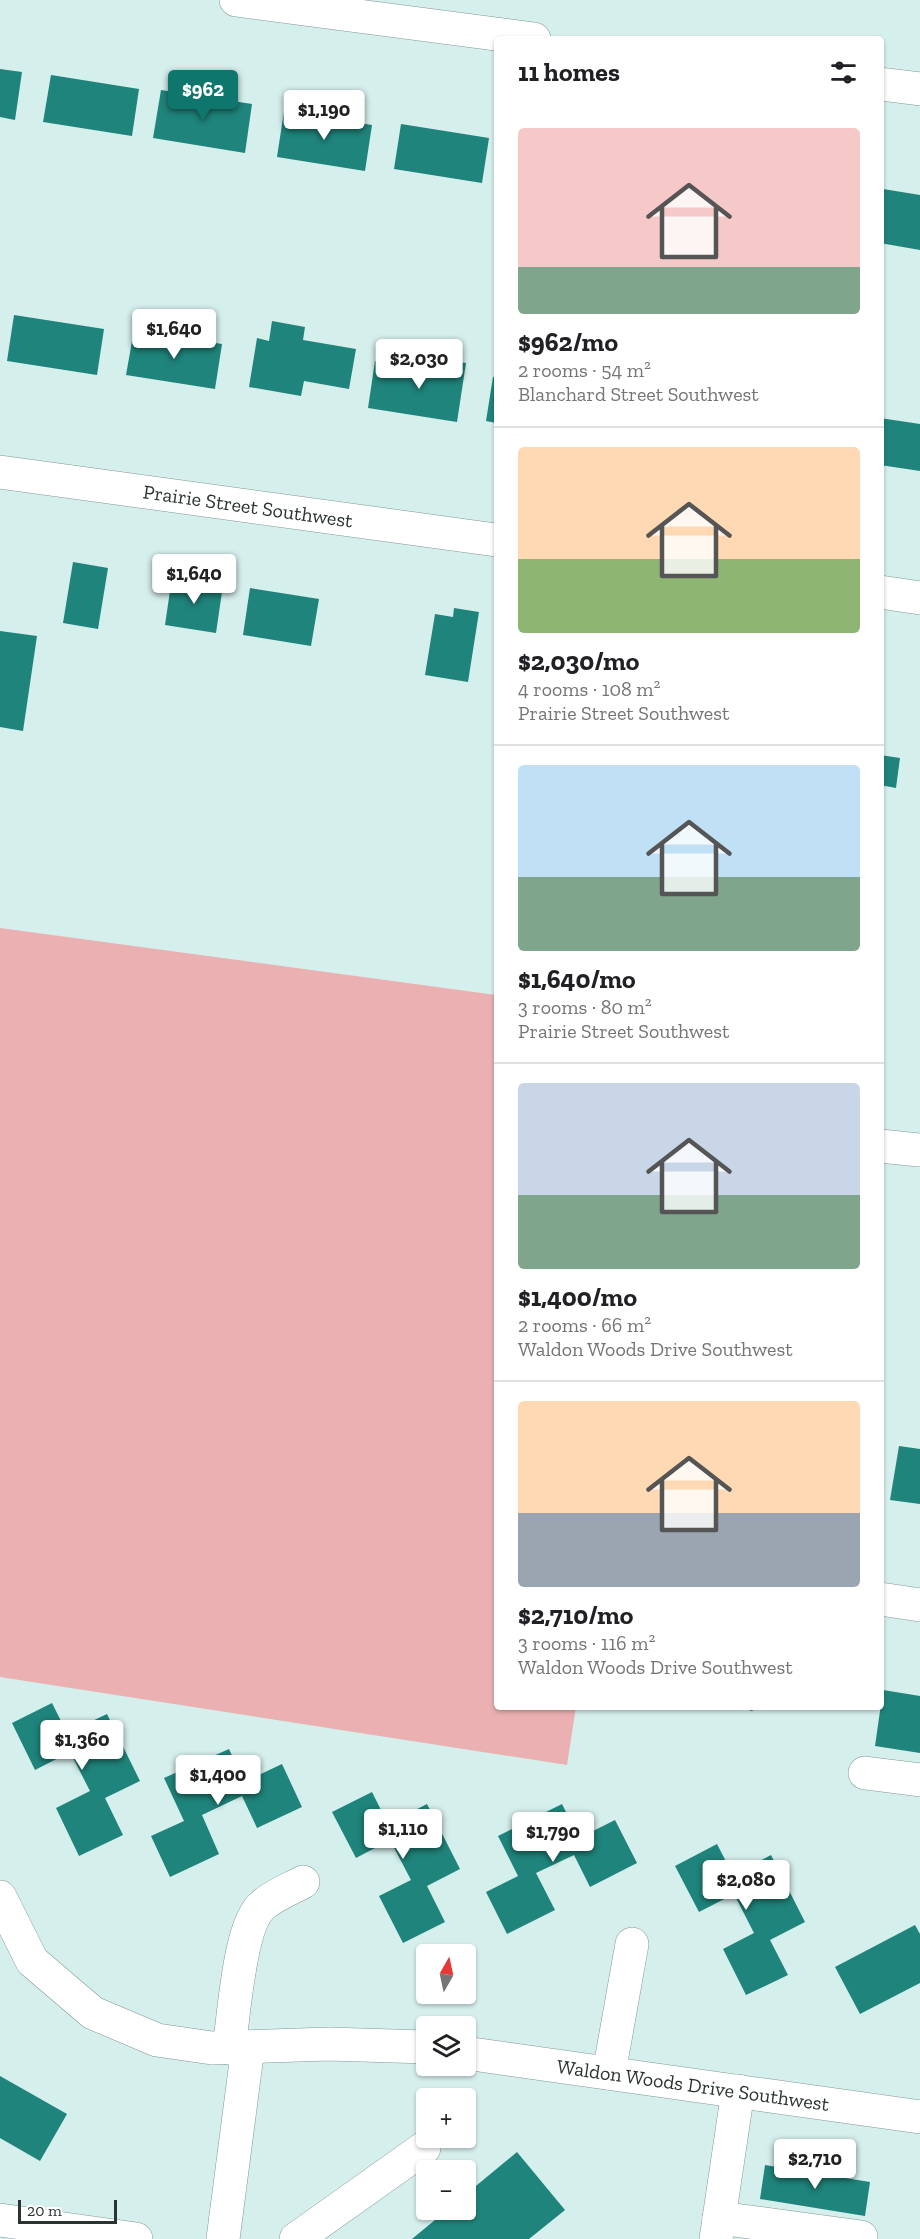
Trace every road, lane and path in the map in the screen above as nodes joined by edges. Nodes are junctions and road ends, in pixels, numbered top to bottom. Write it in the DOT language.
graph roads {
  1 [pos="236,0"];
  2 [pos="511,36"];
  3 [pos="884,84"];
  4 [pos="920,89"];
  5 [pos="0,472"];
  6 [pos="494,540"];
  7 [pos="884,593"];
  8 [pos="920,598"];
  9 [pos="884,1146"];
  10 [pos="920,1150"];
  11 [pos="884,1600"];
  12 [pos="920,1605"];
  13 [pos="865,1773"];
  14 [pos="920,1780"];
  15 [pos="303,1882"];
  16 [pos="0,1897"];
  17 [pos="632,1944"];
  18 [pos="239,2047"];
  19 [pos="416,2048"];
  20 [pos="476,2055"];
  21 [pos="609,2073"];
  22 [pos="738,2091"];
  23 [pos="920,2117"];
  24 [pos="424,2148"];
  25 [pos="0,2220"];
  26 [pos="717,2229"];
  27 [pos="861,2237"];
  28 [pos="136,2239"];
  29 [pos="223,2239"];
  30 [pos="296,2239"];
  1 -- 2 [label="street"];
  3 -- 4 [label="street"];
  5 -- 6 [label="street, Prairie Street Southwest"];
  7 -- 8 [label="street"];
  9 -- 10 [label="street"];
  11 -- 12 [label="street"];
  13 -- 14 [label="street"];
  15 -- 18 [label="street"];
  16 -- 18 [label="street"];
  17 -- 21 [label="street"];
  18 -- 19 [label="street"];
  18 -- 29 [label="street"];
  20 -- 21 [label="street, Waldon Woods Drive Southwest"];
  21 -- 22 [label="street, Waldon Woods Drive Southwest"];
  22 -- 23 [label="street, Waldon Woods Drive Southwest"];
  22 -- 26 [label="street"];
  24 -- 30 [label="street"];
  25 -- 28 [label="street"];
  26 -- 27 [label="street"];
}
